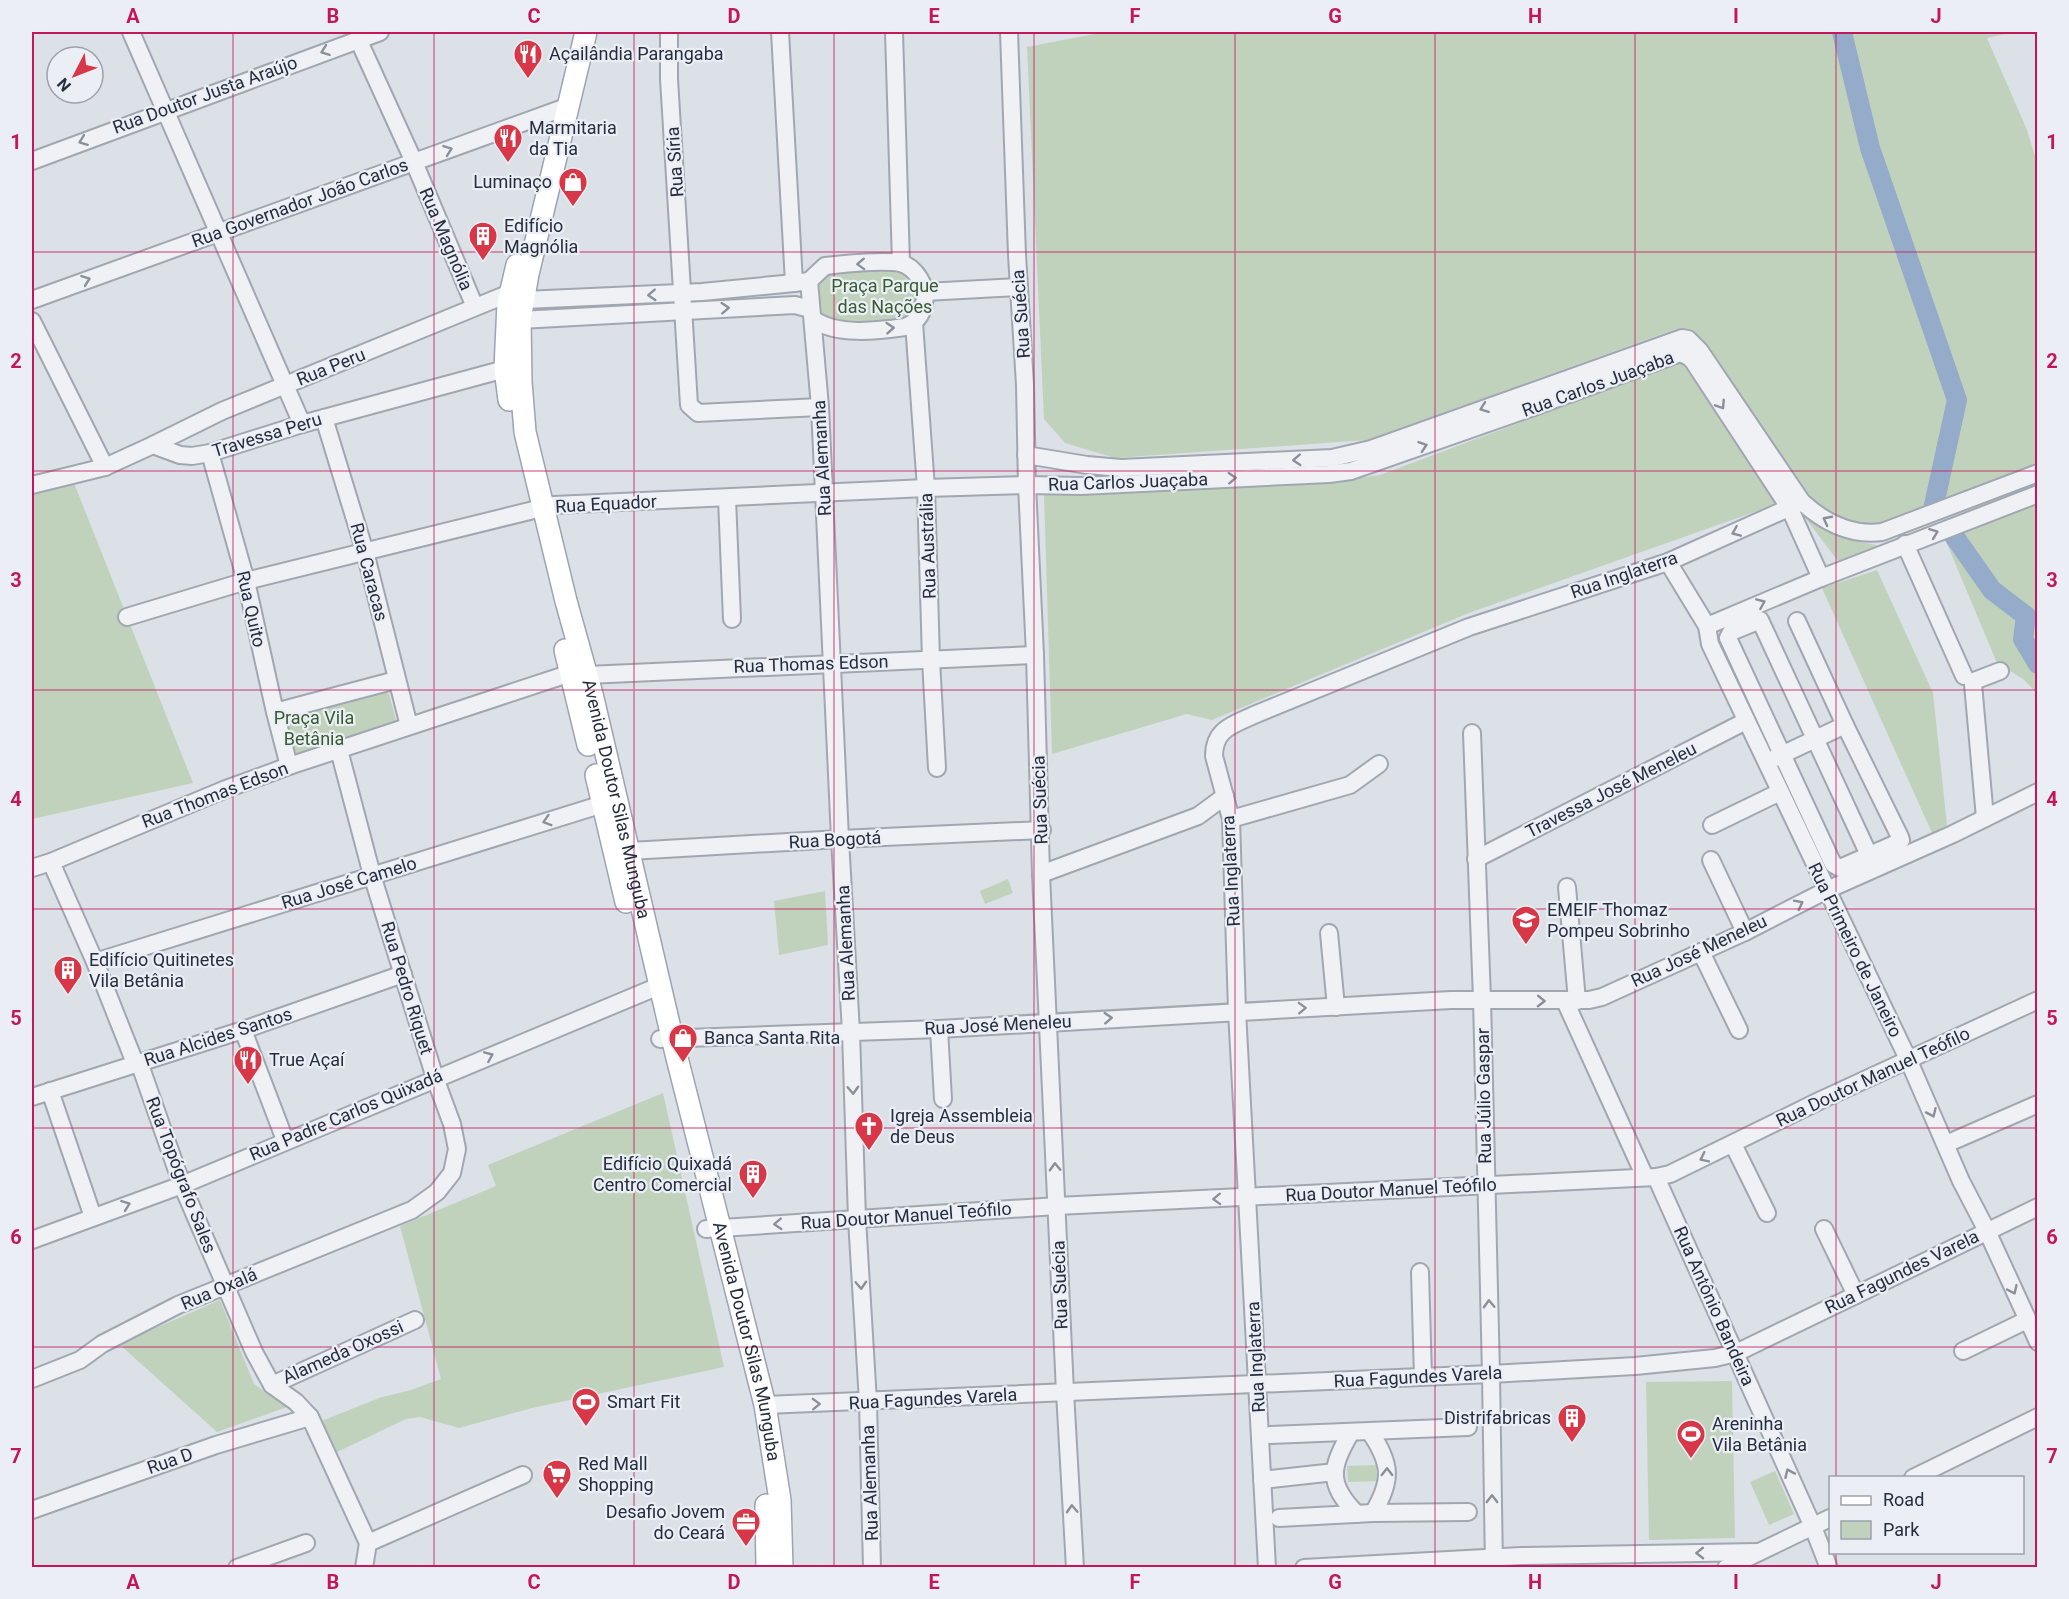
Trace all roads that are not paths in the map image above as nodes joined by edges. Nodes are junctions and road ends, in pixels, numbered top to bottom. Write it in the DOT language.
graph roads {
  1 [pos="131,32"];
  2 [pos="380,32"];
  3 [pos="573,32"];
  4 [pos="586,32"];
  5 [pos="669,32"];
  6 [pos="780,32"];
  7 [pos="894,32"];
  8 [pos="1009,32"];
  9 [pos="358,39"];
  10 [pos="562,108"];
  11 [pos="165,110"];
  12 [pos="32,161"];
  13 [pos="414,162"];
  14 [pos="217,233"];
  15 [pos="901,263"];
  16 [pos="802,282"];
  17 [pos="1019,287"];
  18 [pos="925,292"];
  19 [pos="683,293"];
  20 [pos="572,299"];
  21 [pos="32,300"];
  22 [pos="518,304"];
  23 [pos="475,307"];
  24 [pos="684,310"];
  25 [pos="812,314"];
  26 [pos="572,317"];
  27 [pos="32,321"];
  28 [pos="914,323"];
  29 [pos="506,369"];
  30 [pos="285,386"];
  31 [pos="1528,401"];
  32 [pos="820,407"];
  33 [pos="324,418"];
  34 [pos="302,424"];
  35 [pos="153,445"];
  36 [pos="210,453"];
  37 [pos="1026,455"];
  38 [pos="1065,461"];
  39 [pos="105,467"];
  40 [pos="2037,473"];
  41 [pos="32,485"];
  42 [pos="1027,485"];
  43 [pos="1067,486"];
  44 [pos="926,488"];
  45 [pos="824,492"];
  46 [pos="2037,494"];
  47 [pos="727,499"];
  48 [pos="1796,505"];
  49 [pos="536,509"];
  50 [pos="1905,544"];
  51 [pos="365,552"];
  52 [pos="1668,562"];
  53 [pos="1821,578"];
  54 [pos="246,581"];
  55 [pos="127,617"];
  56 [pos="732,619"];
  57 [pos="1797,621"];
  58 [pos="1707,626"];
  59 [pos="1035,655"];
  60 [pos="931,660"];
  61 [pos="831,663"];
  62 [pos="2000,671"];
  63 [pos="579,674"];
  64 [pos="1964,676"];
  65 [pos="396,680"];
  66 [pos="275,712"];
  67 [pos="1746,721"];
  68 [pos="1845,725"];
  69 [pos="410,726"];
  70 [pos="1472,733"];
  71 [pos="1814,740"];
  72 [pos="339,750"];
  73 [pos="1783,755"];
  74 [pos="1766,763"];
  75 [pos="1379,764"];
  76 [pos="289,766"];
  77 [pos="937,768"];
  78 [pos="1780,792"];
  79 [pos="2037,792"];
  80 [pos="1225,796"];
  81 [pos="603,804"];
  82 [pos="1985,818"];
  83 [pos="1231,819"];
  84 [pos="1712,825"];
  85 [pos="1041,831"];
  86 [pos="840,838"];
  87 [pos="630,851"];
  88 [pos="1869,855"];
  89 [pos="1476,859"];
  90 [pos="1711,860"];
  91 [pos="51,862"];
  92 [pos="32,868"];
  93 [pos="1041,874"];
  94 [pos="372,875"];
  95 [pos="1568,887"];
  96 [pos="1827,890"];
  97 [pos="1745,932"];
  98 [pos="1329,933"];
  99 [pos="1701,952"];
  100 [pos="95,962"];
  101 [pos="403,974"];
  102 [pos="653,988"];
  103 [pos="1482,999"];
  104 [pos="2037,1000"];
  105 [pos="1571,1001"];
  106 [pos="1336,1007"];
  107 [pos="1237,1011"];
  108 [pos="1049,1022"];
  109 [pos="939,1029"];
  110 [pos="243,1030"];
  111 [pos="1739,1030"];
  112 [pos="851,1032"];
  113 [pos="666,1039"];
  114 [pos="1908,1059"];
  115 [pos="137,1062"];
  116 [pos="435,1078"];
  117 [pos="50,1092"];
  118 [pos="32,1097"];
  119 [pos="943,1099"];
  120 [pos="2037,1104"];
  121 [pos="285,1140"];
  122 [pos="1733,1144"];
  123 [pos="1946,1144"];
  124 [pos="1650,1177"];
  125 [pos="182,1185"];
  126 [pos="1485,1185"];
  127 [pos="1247,1198"];
  128 [pos="1057,1206"];
  129 [pos="2037,1208"];
  130 [pos="412,1210"];
  131 [pos="1767,1213"];
  132 [pos="93,1217"];
  133 [pos="857,1219"];
  134 [pos="713,1228"];
  135 [pos="1824,1229"];
  136 [pos="1987,1231"];
  137 [pos="32,1240"];
  138 [pos="1420,1272"];
  139 [pos="224,1286"];
  140 [pos="1856,1295"];
  141 [pos="415,1320"];
  142 [pos="2027,1320"];
  143 [pos="2037,1342"];
  144 [pos="1963,1351"];
  145 [pos="1736,1353"];
  146 [pos="1491,1374"];
  147 [pos="1423,1377"];
  148 [pos="32,1379"];
  149 [pos="272,1385"];
  150 [pos="1258,1385"];
  151 [pos="1065,1392"];
  152 [pos="868,1402"];
  153 [pos="765,1405"];
  154 [pos="310,1417"];
  155 [pos="2037,1418"];
  156 [pos="1468,1426"];
  157 [pos="1351,1432"];
  158 [pos="1370,1432"];
  159 [pos="1270,1435"];
  160 [pos="1335,1472"];
  161 [pos="523,1475"];
  162 [pos="1917,1476"];
  163 [pos="1262,1480"];
  164 [pos="32,1510"];
  165 [pos="1468,1512"];
  166 [pos="1365,1514"];
  167 [pos="1279,1518"];
  168 [pos="1829,1519"];
  169 [pos="1813,1527"];
  170 [pos="306,1543"];
  171 [pos="368,1543"];
  172 [pos="1727,1562"];
  173 [pos="1493,1563"];
  174 [pos="237,1568"];
  175 [pos="364,1568"];
  176 [pos="767,1568"];
  177 [pos="782,1568"];
  178 [pos="872,1568"];
  179 [pos="1075,1568"];
  180 [pos="1267,1568"];
  181 [pos="1304,1568"];
  182 [pos="1829,1568"];
  1 -- 11 [label="street"];
  2 -- 9 [label="street, Rua Doutor Justa Araújo"];
  3 -- 10 [label="main road, Avenida Doutor Silas Munguba"];
  4 -- 10 [label="main road, Avenida Doutor Silas Munguba"];
  5 -- 19 [label="street, Rua Síria"];
  6 -- 16 [label="street"];
  7 -- 15 [label="street"];
  8 -- 17 [label="street, Rua Suécia"];
  9 -- 11 [label="street, Rua Doutor Justa Araújo, one-way"];
  9 -- 13 [label="street, Rua Magnólia"];
  13 -- 10 [label="street, Rua Governador João Carlos, one-way"];
  10 -- 22 [label="main road, Avenida Doutor Silas Munguba"];
  11 -- 12 [label="street, Rua Doutor Justa Araújo, one-way"];
  11 -- 14 [label="street"];
  13 -- 14 [label="street, Rua Governador João Carlos"];
  13 -- 23 [label="street, Rua Magnólia"];
  21 -- 14 [label="street, Rua Governador João Carlos, one-way"];
  14 -- 30 [label="street"];
  15 -- 16 [label="street, Rua Peru, one-way"];
  15 -- 18 [label="street"];
  16 -- 19 [label="street, Rua Peru"];
  16 -- 25 [label="street"];
  17 -- 18 [label="street"];
  17 -- 37 [label="street, Rua Suécia"];
  18 -- 28 [label="street"];
  19 -- 20 [label="street, Rua Peru, one-way"];
  19 -- 24 [label="street, Rua Síria"];
  20 -- 22 [label="street, Rua Peru"];
  20 -- 26 [label="street"];
  22 -- 23 [label="street, Rua Peru"];
  22 -- 26 [label="street, Rua Peru"];
  22 -- 29 [label="main road, Avenida Doutor Silas Munguba"];
  22 -- 49 [label="main road, Avenida Doutor Silas Munguba"];
  23 -- 30 [label="street, Rua Peru"];
  24 -- 25 [label="street, Rua Peru, one-way"];
  24 -- 26 [label="street, Rua Peru"];
  24 -- 32 [label="street"];
  25 -- 28 [label="street, Rua Peru, one-way"];
  25 -- 32 [label="street, Rua Alemanha"];
  27 -- 39 [label="street"];
  28 -- 44 [label="street, Rua Austrália"];
  29 -- 33 [label="street, Travessa Peru"];
  29 -- 49 [label="main road, Avenida Doutor Silas Munguba"];
  30 -- 34 [label="street"];
  30 -- 35 [label="street, Rua Peru"];
  31 -- 38 [label="street, Rua Carlos Juaçaba, one-way"];
  43 -- 31 [label="street, Rua Carlos Juaçaba, one-way"];
  31 -- 48 [label="street, Rua Carlos Juaçaba"];
  32 -- 45 [label="street, Rua Alemanha"];
  33 -- 34 [label="street, Travessa Peru"];
  33 -- 51 [label="street, Rua Caracas"];
  34 -- 36 [label="street, Travessa Peru"];
  35 -- 36 [label="street, Travessa Peru"];
  35 -- 39 [label="street"];
  36 -- 54 [label="street, Rua Quito"];
  37 -- 38 [label="street, Rua Carlos Juaçaba"];
  37 -- 42 [label="street, Rua Suécia"];
  38 -- 43 [label="street"];
  39 -- 41 [label="street"];
  40 -- 48 [label="street, Rua Carlos Juaçaba, one-way"];
  42 -- 43 [label="street, Rua Carlos Juaçaba"];
  42 -- 44 [label="street, Rua Equador"];
  42 -- 59 [label="street, Rua Suécia"];
  44 -- 45 [label="street, Rua Equador"];
  44 -- 60 [label="street, Rua Austrália"];
  45 -- 47 [label="street, Rua Equador"];
  45 -- 61 [label="street, Rua Alemanha"];
  50 -- 46 [label="street, one-way"];
  47 -- 49 [label="street, Rua Equador"];
  47 -- 56 [label="street"];
  48 -- 52 [label="street, Rua Inglaterra, one-way"];
  48 -- 53 [label="street, Rua Carlos Juaçaba"];
  49 -- 51 [label="street, Rua Equador"];
  49 -- 63 [label="main road, Avenida Doutor Silas Munguba"];
  50 -- 53 [label="street"];
  50 -- 64 [label="street"];
  51 -- 54 [label="street, Rua Equador"];
  51 -- 65 [label="street, Rua Caracas"];
  52 -- 58 [label="street, Rua Primeiro de Janeiro"];
  52 -- 80 [label="street, Rua Inglaterra"];
  58 -- 53 [label="street, one-way"];
  54 -- 55 [label="street, Rua Equador"];
  54 -- 66 [label="street, Rua Quito"];
  57 -- 68 [label="street"];
  58 -- 67 [label="street, Rua Primeiro de Janeiro"];
  59 -- 60 [label="street, Rua Thomas Edson"];
  59 -- 85 [label="street, Rua Suécia"];
  60 -- 61 [label="street, Rua Thomas Edson"];
  60 -- 77 [label="street, Rua Austrália"];
  61 -- 63 [label="street, Rua Thomas Edson"];
  61 -- 86 [label="street, Rua Alemanha"];
  62 -- 82 [label="street"];
  63 -- 69 [label="street, Rua Thomas Edson"];
  63 -- 81 [label="main road, Avenida Doutor Silas Munguba"];
  63 -- 87 [label="main road, Avenida Doutor Silas Munguba"];
  65 -- 66 [label="street"];
  65 -- 69 [label="street, Rua Caracas"];
  66 -- 76 [label="street, Rua Quito"];
  67 -- 74 [label="street, Rua Primeiro de Janeiro"];
  67 -- 89 [label="street, Travessa José Meneleu"];
  68 -- 71 [label="street"];
  68 -- 88 [label="street"];
  69 -- 72 [label="street, Rua Thomas Edson"];
  70 -- 89 [label="street, Rua Júlio Gaspar"];
  71 -- 73 [label="street"];
  71 -- 73 [label="street"];
  71 -- 88 [label="street"];
  72 -- 76 [label="street, Rua Thomas Edson"];
  72 -- 94 [label="street, Rua Pedro Riquet"];
  73 -- 74 [label="street"];
  73 -- 88 [label="street"];
  74 -- 78 [label="street, Rua Primeiro de Janeiro"];
  75 -- 83 [label="street"];
  76 -- 91 [label="street, Rua Thomas Edson"];
  78 -- 84 [label="street"];
  78 -- 96 [label="street, Rua Primeiro de Janeiro"];
  79 -- 82 [label="street, Rua José Meneleu"];
  80 -- 83 [label="street, Rua Inglaterra"];
  80 -- 93 [label="street"];
  81 -- 94 [label="street, Rua José Camelo, one-way"];
  81 -- 102 [label="main road, Avenida Doutor Silas Munguba"];
  82 -- 96 [label="street, Rua José Meneleu"];
  83 -- 107 [label="street, Rua Inglaterra"];
  85 -- 86 [label="street, Rua Bogotá"];
  85 -- 93 [label="street, Rua Suécia"];
  86 -- 87 [label="street, Rua Bogotá"];
  86 -- 112 [label="street, Rua Alemanha"];
  87 -- 102 [label="main road, Avenida Doutor Silas Munguba"];
  89 -- 103 [label="street, Rua Júlio Gaspar"];
  90 -- 97 [label="street"];
  91 -- 92 [label="street, Rua Thomas Edson"];
  91 -- 100 [label="street, Rua Topógrafo Sales"];
  93 -- 108 [label="street, Rua Suécia"];
  94 -- 100 [label="street, Rua José Camelo"];
  94 -- 101 [label="street, Rua Pedro Riquet"];
  95 -- 105 [label="street"];
  97 -- 96 [label="street, Rua José Meneleu, one-way"];
  96 -- 114 [label="street, Rua Primeiro de Janeiro"];
  97 -- 99 [label="street, Rua José Meneleu"];
  98 -- 106 [label="street"];
  99 -- 105 [label="street, Rua José Meneleu"];
  99 -- 111 [label="street"];
  100 -- 115 [label="street, Rua Topógrafo Sales"];
  101 -- 110 [label="street, Rua Alcides Santos"];
  101 -- 116 [label="street, Rua Pedro Riquet"];
  102 -- 113 [label="main road, Avenida Doutor Silas Munguba"];
  116 -- 102 [label="street, Rua Padre Carlos Quixadá, one-way"];
  103 -- 105 [label="street, Rua José Meneleu, one-way"];
  103 -- 106 [label="street, Rua José Meneleu"];
  103 -- 126 [label="street, Rua Júlio Gaspar"];
  104 -- 114 [label="street, Rua Doutor Manuel Teófilo"];
  105 -- 124 [label="street, Rua Antônio Bandeira"];
  107 -- 106 [label="street, Rua José Meneleu, one-way"];
  108 -- 107 [label="street, Rua José Meneleu, one-way"];
  107 -- 127 [label="street, Rua Inglaterra"];
  108 -- 109 [label="street, Rua José Meneleu"];
  128 -- 108 [label="street, Rua Suécia, one-way"];
  109 -- 112 [label="street, Rua José Meneleu"];
  109 -- 119 [label="street"];
  110 -- 115 [label="street, Rua Alcides Santos"];
  110 -- 121 [label="street"];
  112 -- 113 [label="street, Rua José Meneleu"];
  112 -- 133 [label="street, Rua Alemanha, one-way"];
  113 -- 134 [label="main road, Avenida Doutor Silas Munguba"];
  114 -- 122 [label="street, Rua Doutor Manuel Teófilo"];
  114 -- 123 [label="street, Rua Primeiro de Janeiro, one-way"];
  115 -- 117 [label="street, Rua Alcides Santos"];
  115 -- 125 [label="street, Rua Topógrafo Sales"];
  116 -- 121 [label="street, Rua Padre Carlos Quixadá"];
  116 -- 130 [label="street, Rua Pedro Riquet"];
  117 -- 118 [label="street, Rua Alcides Santos"];
  117 -- 132 [label="street"];
  120 -- 123 [label="street"];
  121 -- 125 [label="street, Rua Padre Carlos Quixadá"];
  122 -- 124 [label="street, Rua Doutor Manuel Teófilo, one-way"];
  122 -- 131 [label="street"];
  123 -- 136 [label="street, Rua Primeiro de Janeiro"];
  124 -- 126 [label="street, Rua Doutor Manuel Teófilo"];
  124 -- 145 [label="street, Rua Antônio Bandeira"];
  132 -- 125 [label="street, Rua Padre Carlos Quixadá, one-way"];
  125 -- 139 [label="street, Rua Topógrafo Sales"];
  126 -- 127 [label="street, Rua Doutor Manuel Teófilo"];
  146 -- 126 [label="street, Rua Júlio Gaspar, one-way"];
  127 -- 128 [label="street, Rua Doutor Manuel Teófilo, one-way"];
  127 -- 150 [label="street, Rua Inglaterra"];
  128 -- 133 [label="street, Rua Doutor Manuel Teófilo"];
  128 -- 151 [label="street, Rua Suécia"];
  129 -- 136 [label="street, Rua Fagundes Varela"];
  130 -- 139 [label="street, Rua Oxalá"];
  132 -- 137 [label="street, Rua Padre Carlos Quixadá"];
  133 -- 134 [label="street, Rua Doutor Manuel Teófilo, one-way"];
  133 -- 152 [label="street, Rua Alemanha, one-way"];
  134 -- 153 [label="main road, Avenida Doutor Silas Munguba"];
  134 -- 176 [label="main road, Avenida Doutor Silas Munguba"];
  135 -- 140 [label="street"];
  136 -- 140 [label="street, Rua Fagundes Varela"];
  136 -- 142 [label="street, Rua Primeiro de Janeiro, one-way"];
  138 -- 147 [label="street"];
  139 -- 148 [label="street, Rua Oxalá"];
  139 -- 149 [label="street, Rua Topógrafo Sales"];
  140 -- 145 [label="street, Rua Fagundes Varela"];
  141 -- 149 [label="street, Alameda Oxossi"];
  142 -- 143 [label="street, Rua Primeiro de Janeiro"];
  142 -- 144 [label="street"];
  145 -- 146 [label="street, Rua Fagundes Varela"];
  169 -- 145 [label="street, Rua Antônio Bandeira, one-way"];
  146 -- 147 [label="street, Rua Fagundes Varela"];
  173 -- 146 [label="street, Rua Júlio Gaspar, one-way"];
  147 -- 150 [label="street, Rua Fagundes Varela"];
  149 -- 154 [label="street"];
  150 -- 151 [label="street, Rua Fagundes Varela"];
  150 -- 163 [label="street, Rua Inglaterra"];
  151 -- 152 [label="street, Rua Fagundes Varela"];
  179 -- 151 [label="street, Rua Suécia, one-way"];
  153 -- 152 [label="street, Rua Fagundes Varela, one-way"];
  152 -- 178 [label="street, Rua Alemanha"];
  153 -- 177 [label="main road, Avenida Doutor Silas Munguba"];
  154 -- 164 [label="street, Rua D"];
  154 -- 171 [label="street"];
  155 -- 162 [label="street"];
  156 -- 158 [label="street"];
  157 -- 158 [label="street"];
  157 -- 159 [label="street"];
  157 -- 160 [label="street"];
  166 -- 158 [label="street, one-way"];
  160 -- 163 [label="street"];
  160 -- 166 [label="street"];
  161 -- 171 [label="street"];
  163 -- 180 [label="street, Rua Inglaterra"];
  165 -- 166 [label="street"];
  166 -- 167 [label="street"];
  168 -- 169 [label="street"];
  169 -- 172 [label="street"];
  169 -- 182 [label="street, Rua Antônio Bandeira"];
  170 -- 174 [label="street"];
  171 -- 175 [label="street"];
  172 -- 173 [label="street, one-way"];
  173 -- 181 [label="street"];
}
